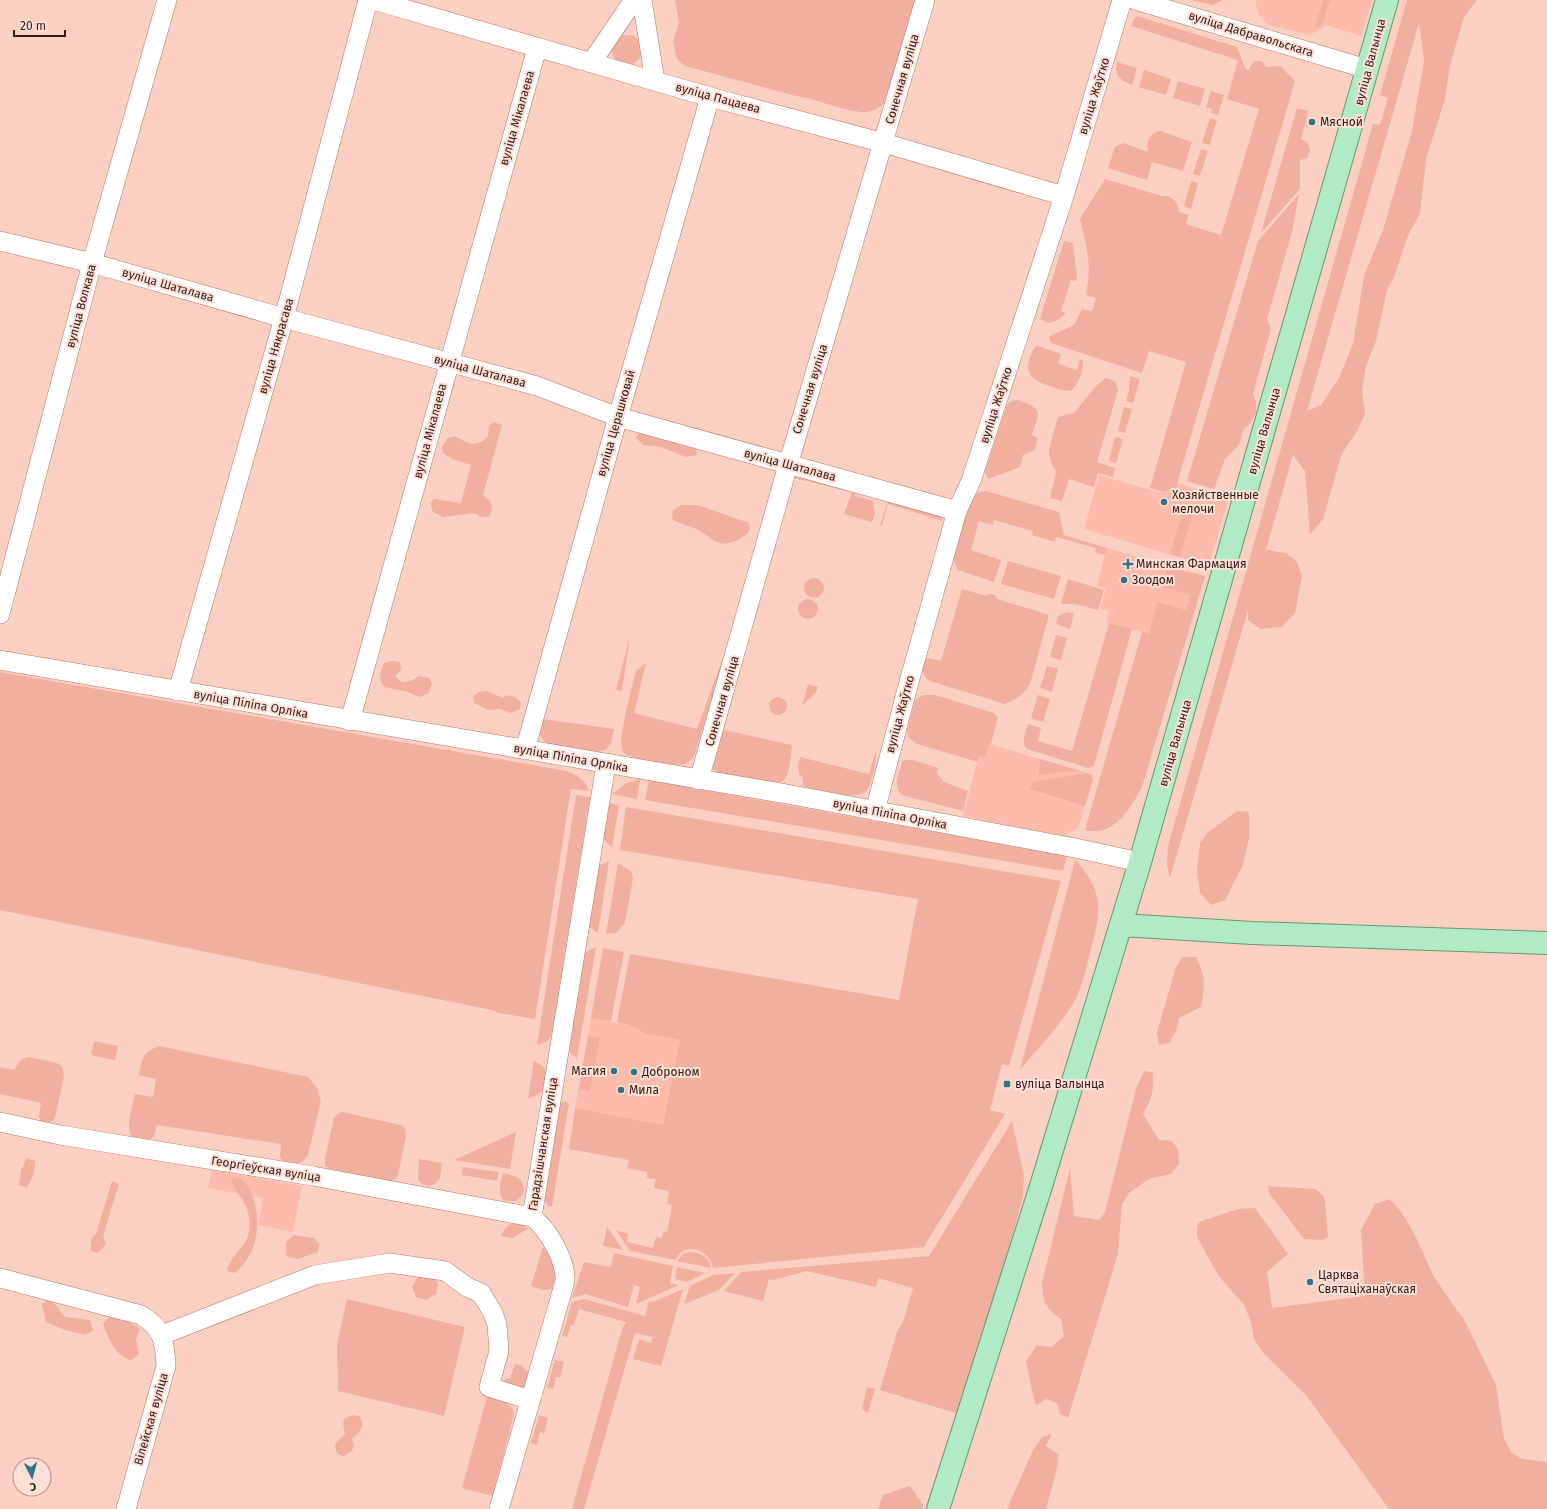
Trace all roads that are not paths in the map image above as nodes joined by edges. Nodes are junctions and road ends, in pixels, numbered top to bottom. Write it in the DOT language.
graph roads {
  1 [pos="167,0"];
  2 [pos="368,0"];
  3 [pos="373,0"];
  4 [pos="634,0"];
  5 [pos="642,0"];
  6 [pos="925,0"];
  7 [pos="1122,0"];
  8 [pos="1135,0"];
  9 [pos="1387,0"];
  10 [pos="537,48"];
  11 [pos="591,63"];
  12 [pos="1367,69"];
  13 [pos="655,81"];
  14 [pos="710,97"];
  15 [pos="884,143"];
  16 [pos="1064,196"];
  17 [pos="0,240"];
  18 [pos="92,263"];
  19 [pos="284,318"];
  20 [pos="449,363"];
  21 [pos="618,417"];
  22 [pos="788,465"];
  23 [pos="957,511"];
  24 [pos="0,614"];
  25 [pos="0,660"];
  26 [pos="178,691"];
  27 [pos="350,721"];
  28 [pos="525,750"];
  29 [pos="606,764"];
  30 [pos="699,780"];
  31 [pos="875,811"];
  32 [pos="1140,862"];
  33 [pos="1121,925"];
  34 [pos="1547,943"];
  35 [pos="0,1122"];
  36 [pos="532,1217"];
  37 [pos="0,1278"];
  38 [pos="162,1335"];
  39 [pos="530,1400"];
  40 [pos="126,1509"];
  41 [pos="499,1509"];
  42 [pos="938,1509"];
  1 -- 18 [label="street, вуліца Волкава"];
  2 -- 19 [label="street, вуліца Някрасава"];
  3 -- 10 [label="street, вуліца Пацаева"];
  4 -- 11 [label="street"];
  5 -- 13 [label="street"];
  6 -- 15 [label="street, Сонечная вуліца"];
  7 -- 16 [label="street, вуліца Жаўтко"];
  8 -- 12 [label="street, вуліца Дабравольскага"];
  9 -- 12 [label="main road, вуліца Валынца"];
  10 -- 11 [label="street, вуліца Пацаева"];
  10 -- 20 [label="street, вуліца Мікалаева"];
  11 -- 13 [label="street, вуліца Пацаева"];
  12 -- 32 [label="main road, вуліца Валынца"];
  13 -- 14 [label="street, вуліца Пацаева"];
  14 -- 15 [label="street, вуліца Пацаева"];
  14 -- 21 [label="street, вуліца Церашковай"];
  15 -- 16 [label="street, вуліца Пацаева"];
  15 -- 22 [label="street, Сонечная вуліца"];
  16 -- 23 [label="street, вуліца Жаўтко"];
  17 -- 18 [label="street, вуліца Шаталава"];
  18 -- 19 [label="street, вуліца Шаталава"];
  18 -- 24 [label="street, вуліца Волкава"];
  19 -- 20 [label="street, вуліца Шаталава"];
  19 -- 26 [label="street, вуліца Някрасава"];
  20 -- 21 [label="street, вуліца Шаталава"];
  20 -- 27 [label="street, вуліца Мікалаева"];
  21 -- 22 [label="street, вуліца Шаталава"];
  21 -- 28 [label="street, вуліца Церашковай"];
  22 -- 23 [label="street, вуліца Шаталава"];
  22 -- 30 [label="street, Сонечная вуліца"];
  23 -- 31 [label="street, вуліца Жаўтко"];
  25 -- 26 [label="street, вуліца Піліпа Орліка"];
  26 -- 27 [label="street, вуліца Піліпа Орліка"];
  27 -- 28 [label="street, вуліца Піліпа Орліка"];
  28 -- 29 [label="street, вуліца Піліпа Орліка"];
  29 -- 30 [label="street, вуліца Піліпа Орліка"];
  29 -- 36 [label="street, Гарадзішчанская вуліца"];
  30 -- 31 [label="street, вуліца Піліпа Орліка"];
  31 -- 32 [label="street, вуліца Піліпа Орліка"];
  32 -- 33 [label="main road, вуліца Валынца"];
  33 -- 34 [label="main road"];
  33 -- 42 [label="main road, вуліца Валынца"];
  35 -- 36 [label="street, Георгіеўская вуліца"];
  36 -- 39 [label="street, Гарадзішчанская вуліца"];
  37 -- 38 [label="street, Вілейская вуліца"];
  38 -- 39 [label="street"];
  38 -- 40 [label="street, Вілейская вуліца"];
  39 -- 41 [label="street, Гарадзішчанская вуліца"];
}
